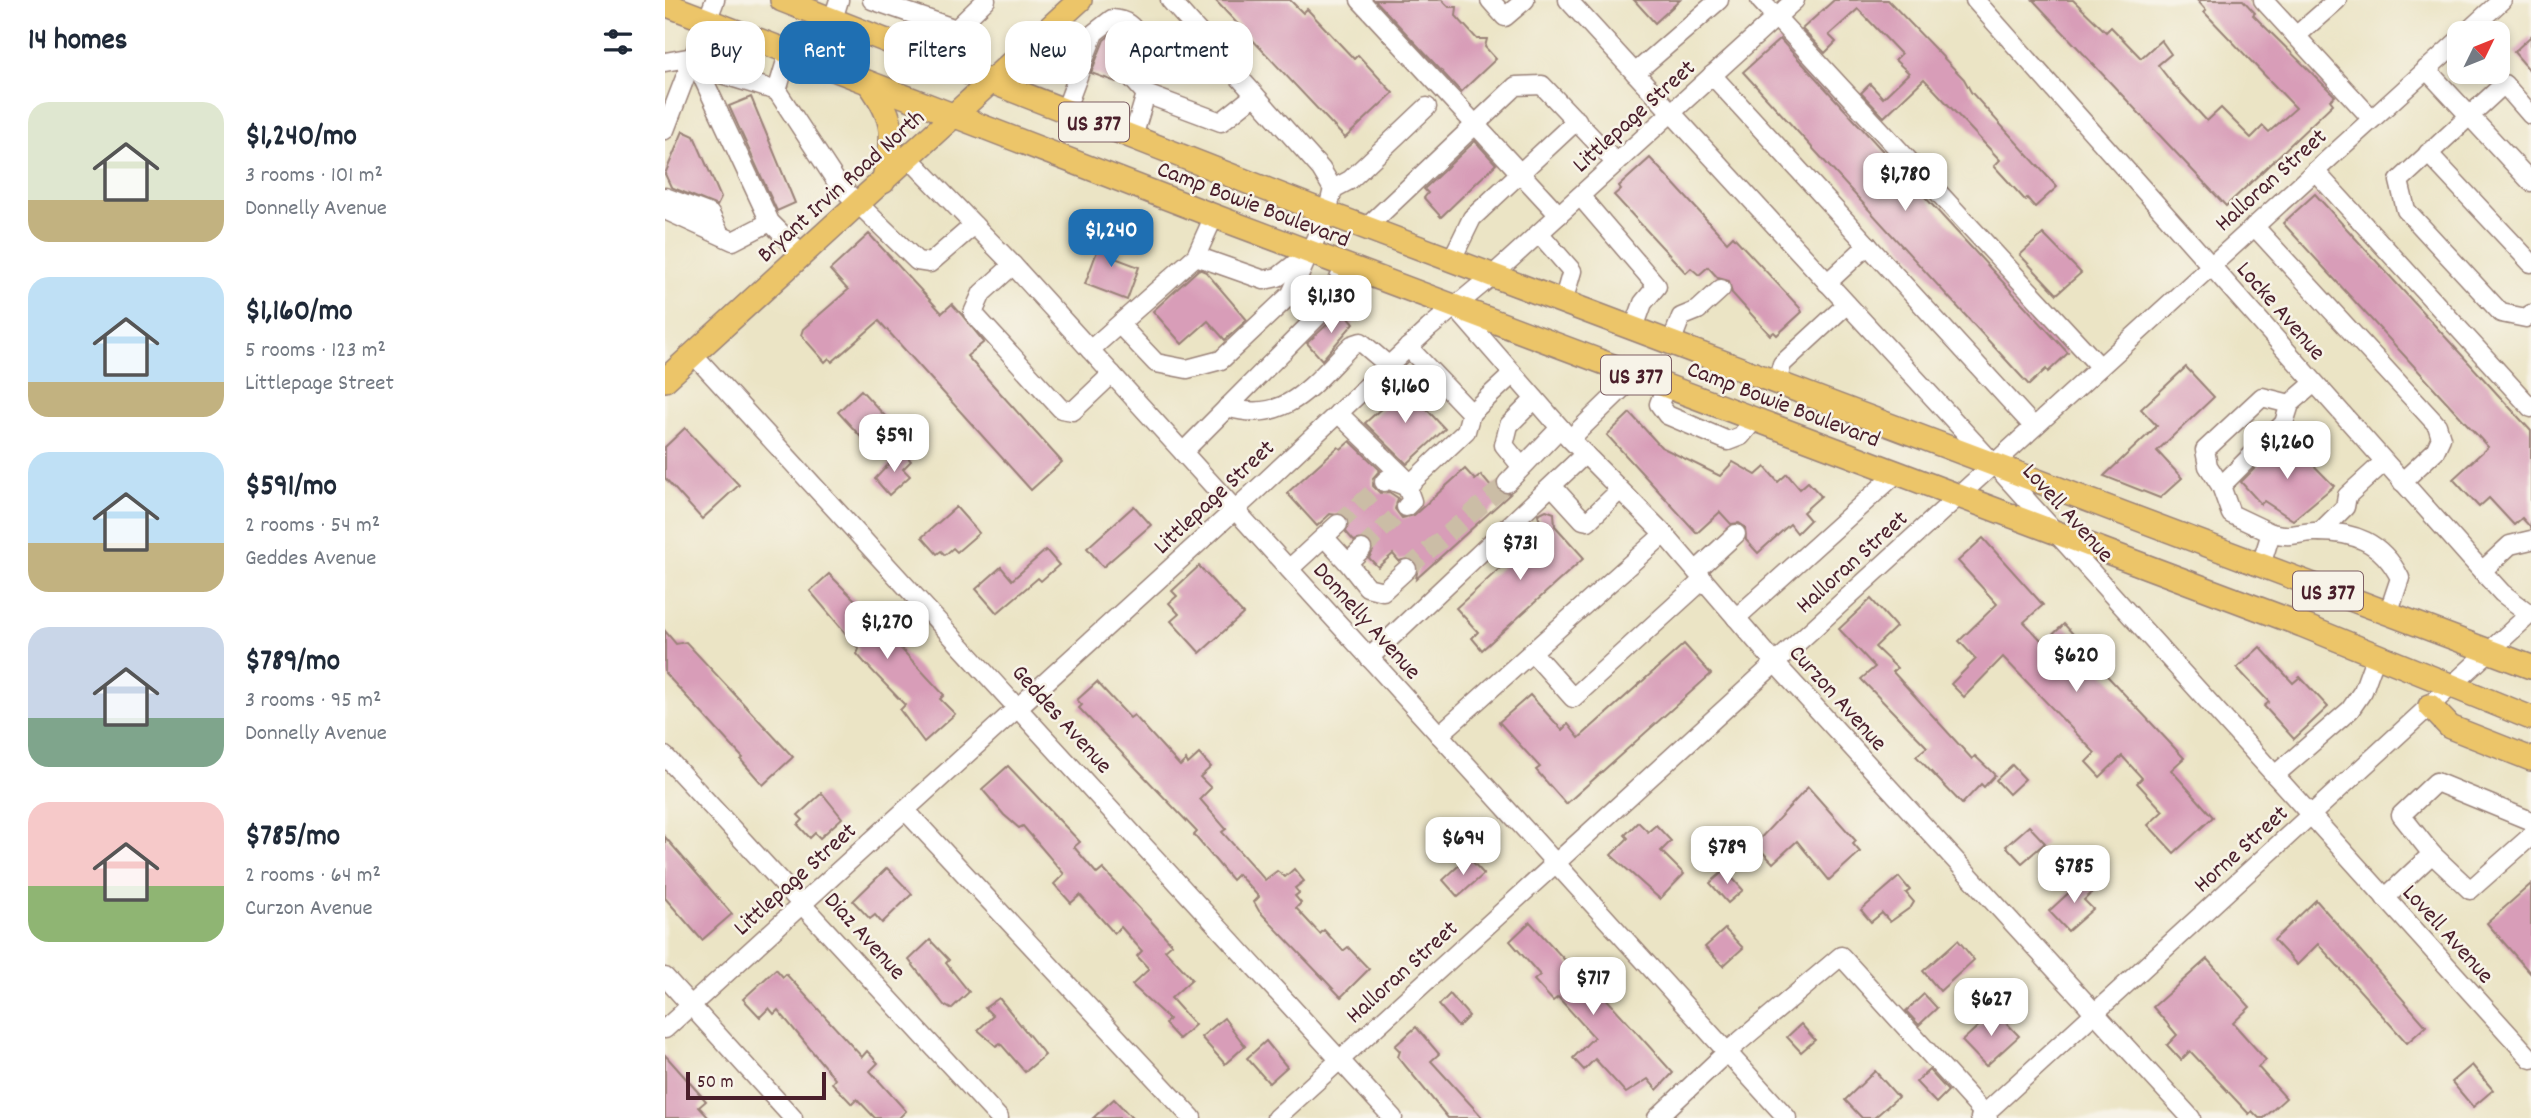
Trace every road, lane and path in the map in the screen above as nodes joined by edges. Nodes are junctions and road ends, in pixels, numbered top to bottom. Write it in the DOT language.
graph roads {
  1 [pos="782,0"];
  2 [pos="872,0"];
  3 [pos="986,0"];
  4 [pos="1080,0"];
  5 [pos="1170,0"];
  6 [pos="1360,0"];
  7 [pos="1490,0"];
  8 [pos="1525,0"];
  9 [pos="1568,0"];
  10 [pos="1719,0"];
  11 [pos="1760,0"];
  12 [pos="1795,0"];
  13 [pos="1975,0"];
  14 [pos="2263,0"];
  15 [pos="2337,0"];
  16 [pos="2502,0"];
  17 [pos="665,4"];
  18 [pos="836,9"];
  19 [pos="711,10"];
  20 [pos="1776,17"];
  21 [pos="2479,21"];
  22 [pos="884,32"];
  23 [pos="2296,36"];
  24 [pos="779,46"];
  25 [pos="2447,51"];
  26 [pos="665,62"];
  27 [pos="686,62"];
  28 [pos="2426,69"];
  29 [pos="1635,74"];
  30 [pos="1712,75"];
  31 [pos="686,82"];
  32 [pos="991,82"];
  33 [pos="870,83"];
  34 [pos="991,83"];
  35 [pos="705,84"];
  36 [pos="757,84"];
  37 [pos="779,84"];
  38 [pos="870,84"];
  39 [pos="989,84"];
  40 [pos="777,91"];
  41 [pos="1146,94"];
  42 [pos="1255,95"];
  43 [pos="1427,107"];
  44 [pos="1065,111"];
  45 [pos="1671,113"];
  46 [pos="2468,114"];
  47 [pos="2531,115"];
  48 [pos="954,116"];
  49 [pos="2372,119"];
  50 [pos="1577,120"];
  51 [pos="1474,125"];
  52 [pos="665,130"];
  53 [pos="1133,136"];
  54 [pos="2428,153"];
  55 [pos="910,159"];
  56 [pos="1616,163"];
  57 [pos="1520,171"];
  58 [pos="2315,171"];
  59 [pos="883,182"];
  60 [pos="2531,182"];
  61 [pos="1333,189"];
  62 [pos="1580,196"];
  63 [pos="665,197"];
  64 [pos="860,204"];
  65 [pos="665,210"];
  66 [pos="1327,212"];
  67 [pos="1559,215"];
  68 [pos="1214,216"];
  69 [pos="770,222"];
  70 [pos="974,225"];
  71 [pos="2254,226"];
  72 [pos="1367,227"];
  73 [pos="1539,233"];
  74 [pos="720,234"];
  75 [pos="1868,245"];
  76 [pos="1310,252"];
  77 [pos="803,255"];
  78 [pos="1196,256"];
  79 [pos="1452,259"];
  80 [pos="2531,263"];
  81 [pos="1013,265"];
  82 [pos="1345,265"];
  83 [pos="2212,265"];
  84 [pos="1494,274"];
  85 [pos="1827,283"];
  86 [pos="1721,289"];
  87 [pos="1563,302"];
  88 [pos="1847,304"];
  89 [pos="1455,307"];
  90 [pos="2531,314"];
  91 [pos="1120,325"];
  92 [pos="1634,328"];
  93 [pos="1671,342"];
  94 [pos="1408,347"];
  95 [pos="1090,350"];
  96 [pos="693,354"];
  97 [pos="1389,366"];
  98 [pos="2100,367"];
  99 [pos="1112,374"];
  100 [pos="1513,374"];
  101 [pos="1636,375"];
  102 [pos="665,380"];
  103 [pos="1777,382"];
  104 [pos="2313,384"];
  105 [pos="1535,399"];
  106 [pos="2290,404"];
  107 [pos="1227,407"];
  108 [pos="2531,408"];
  109 [pos="1338,413"];
  110 [pos="1471,413"];
  111 [pos="2034,427"];
  112 [pos="1565,434"];
  113 [pos="1183,452"];
  114 [pos="1585,454"];
  115 [pos="2384,462"];
  116 [pos="1994,464"];
  117 [pos="1521,466"];
  118 [pos="1897,473"];
  119 [pos="1384,482"];
  120 [pos="2402,482"];
  121 [pos="1507,483"];
  122 [pos="1408,485"];
  123 [pos="2221,486"];
  124 [pos="1553,487"];
  125 [pos="1619,491"];
  126 [pos="1959,496"];
  127 [pos="1406,507"];
  128 [pos="1235,510"];
  129 [pos="1338,524"];
  130 [pos="2320,532"];
  131 [pos="2054,533"];
  132 [pos="2271,533"];
  133 [pos="1664,534"];
  134 [pos="1737,534"];
  135 [pos="1324,537"];
  136 [pos="2531,540"];
  137 [pos="1362,550"];
  138 [pos="1348,562"];
  139 [pos="2261,565"];
  140 [pos="1289,569"];
  141 [pos="1407,569"];
  142 [pos="2481,571"];
  143 [pos="1700,575"];
  144 [pos="2388,614"];
  145 [pos="2531,614"];
  146 [pos="1736,618"];
  147 [pos="1532,652"];
  148 [pos="2490,652"];
  149 [pos="2376,655"];
  150 [pos="1369,658"];
  151 [pos="1775,663"];
  152 [pos="2531,667"];
  153 [pos="2451,686"];
  154 [pos="2430,706"];
  155 [pos="1019,707"];
  156 [pos="2531,718"];
  157 [pos="1439,735"];
  158 [pos="665,756"];
  159 [pos="2531,759"];
  160 [pos="2274,775"];
  161 [pos="905,810"];
  162 [pos="2312,816"];
  163 [pos="2531,821"];
  164 [pos="2531,836"];
  165 [pos="2432,855"];
  166 [pos="1556,863"];
  167 [pos="2385,898"];
  168 [pos="804,902"];
  169 [pos="665,977"];
  170 [pos="691,1005"];
  171 [pos="2095,1013"];
  172 [pos="665,1029"];
  173 [pos="1727,1052"];
  174 [pos="2531,1059"];
  175 [pos="1341,1060"];
  176 [pos="1984,1117"];
  177 [pos="793,1118"];
  178 [pos="999,1118"];
  179 [pos="1192,1118"];
  180 [pos="1276,1118"];
  181 [pos="1393,1118"];
  182 [pos="1657,1118"];
  183 [pos="1787,1118"];
  184 [pos="2191,1118"];
  1 -- 18 [label="main road, Camp Bowie Boulevard / US 377"];
  2 -- 3 [label="street"];
  4 -- 32 [label="main road, Bryant Irvin Road North"];
  5 -- 42 [label="street"];
  6 -- 51 [label="street"];
  7 -- 8 [label="street"];
  9 -- 29 [label="street, Lovell Avenue"];
  10 -- 29 [label="street"];
  11 -- 20 [label="street"];
  12 -- 20 [label="street, Littlepage Street"];
  13 -- 83 [label="street, Locke Avenue"];
  14 -- 23 [label="street"];
  15 -- 23 [label="street"];
  16 -- 21 [label="street"];
  17 -- 19 [label="main road, Camp Bowie Boulevard / US 377"];
  18 -- 22 [label="main road, Camp Bowie Boulevard / US 377"];
  19 -- 24 [label="main road, Camp Bowie Boulevard / US 377"];
  20 -- 30 [label="street, Littlepage Street"];
  20 -- 98 [label="street"];
  23 -- 49 [label="street"];
  25 -- 28 [label="street, Halloran Street"];
  26 -- 27 [label="street"];
  28 -- 46 [label="street"];
  28 -- 49 [label="street, Halloran Street"];
  29 -- 45 [label="street, Lovell Avenue"];
  30 -- 45 [label="street, Littlepage Street"];
  30 -- 75 [label="street"];
  31 -- 52 [label="street"];
  33 -- 48 [label="main road, Camp Bowie Boulevard / US 377"];
  34 -- 44 [label="main road, Camp Bowie Boulevard / US 377"];
  35 -- 69 [label="street"];
  36 -- 40 [label="street"];
  37 -- 40 [label="street"];
  38 -- 59 [label="main road"];
  39 -- 48 [label="main road, Bryant Irvin Road North"];
  40 -- 64 [label="street"];
  41 -- 42 [label="street"];
  41 -- 44 [label="street"];
  41 -- 53 [label="street"];
  42 -- 61 [label="street"];
  43 -- 61 [label="street"];
  44 -- 53 [label="main road, Camp Bowie Boulevard / US 377"];
  45 -- 56 [label="street, Littlepage Street"];
  45 -- 85 [label="street, Lovell Avenue"];
  46 -- 47 [label="street"];
  46 -- 54 [label="street"];
  46 -- 60 [label="street"];
  48 -- 55 [label="main road, Bryant Irvin Road North"];
  48 -- 68 [label="main road, Camp Bowie Boulevard / US 377"];
  49 -- 58 [label="street, Halloran Street"];
  50 -- 51 [label="street"];
  50 -- 56 [label="street"];
  50 -- 57 [label="street"];
  51 -- 57 [label="street"];
  51 -- 72 [label="street"];
  53 -- 66 [label="main road, Camp Bowie Boulevard / US 377"];
  54 -- 80 [label="street"];
  54 -- 90 [label="street"];
  55 -- 59 [label="main road, Bryant Irvin Road North"];
  55 -- 70 [label="street, Donnelly Avenue"];
  56 -- 62 [label="street, Littlepage Street"];
  57 -- 67 [label="street"];
  57 -- 79 [label="street"];
  58 -- 71 [label="street, Halloran Street"];
  58 -- 108 [label="street"];
  59 -- 64 [label="main road, Bryant Irvin Road North"];
  61 -- 66 [label="street"];
  62 -- 67 [label="street, Littlepage Street"];
  62 -- 92 [label="street"];
  63 -- 74 [label="street"];
  64 -- 70 [label="street"];
  64 -- 77 [label="main road, Bryant Irvin Road North"];
  65 -- 74 [label="street"];
  66 -- 72 [label="main road, Camp Bowie Boulevard / US 377"];
  66 -- 76 [label="street"];
  67 -- 73 [label="street, Littlepage Street"];
  68 -- 76 [label="main road, Camp Bowie Boulevard / US 377"];
  68 -- 78 [label="street"];
  69 -- 74 [label="street"];
  69 -- 77 [label="street"];
  70 -- 81 [label="street, Donnelly Avenue"];
  71 -- 83 [label="street, Halloran Street"];
  71 -- 120 [label="street"];
  72 -- 79 [label="main road, Camp Bowie Boulevard / US 377"];
  73 -- 84 [label="street, Littlepage Street"];
  73 -- 87 [label="street"];
  75 -- 85 [label="street"];
  75 -- 111 [label="street"];
  76 -- 78 [label="street"];
  76 -- 82 [label="main road, Camp Bowie Boulevard / US 377"];
  76 -- 91 [label="street"];
  77 -- 96 [label="main road, Bryant Irvin Road North"];
  78 -- 91 [label="street"];
  79 -- 84 [label="main road, Camp Bowie Boulevard / US 377"];
  81 -- 95 [label="street, Donnelly Avenue"];
  81 -- 99 [label="street"];
  82 -- 89 [label="main road, Camp Bowie Boulevard / US 377"];
  82 -- 107 [label="street"];
  83 -- 98 [label="street, Halloran Street"];
  83 -- 104 [label="street, Locke Avenue"];
  84 -- 87 [label="main road, Camp Bowie Boulevard / US 377"];
  84 -- 89 [label="street, Littlepage Street"];
  85 -- 88 [label="street, Lovell Avenue"];
  86 -- 93 [label="street"];
  87 -- 92 [label="main road, Camp Bowie Boulevard / US 377"];
  88 -- 103 [label="street"];
  88 -- 116 [label="street, Lovell Avenue"];
  89 -- 94 [label="street, Littlepage Street"];
  89 -- 100 [label="street, Curzon Avenue"];
  89 -- 101 [label="main road, Camp Bowie Boulevard / US 377"];
  91 -- 95 [label="street"];
  92 -- 93 [label="main road, Camp Bowie Boulevard / US 377"];
  93 -- 103 [label="main road, Camp Bowie Boulevard / US 377"];
  94 -- 97 [label="street, Littlepage Street"];
  94 -- 110 [label="street"];
  95 -- 99 [label="street, Donnelly Avenue"];
  96 -- 102 [label="main road, Bryant Irvin Road North"];
  96 -- 155 [label="street, Geddes Avenue"];
  97 -- 107 [label="street"];
  97 -- 109 [label="street, Littlepage Street"];
  98 -- 111 [label="street, Halloran Street"];
  99 -- 113 [label="street, Donnelly Avenue"];
  100 -- 105 [label="street, Curzon Avenue"];
  100 -- 110 [label="street"];
  101 -- 112 [label="street"];
  101 -- 118 [label="main road, Camp Bowie Boulevard / US 377"];
  103 -- 116 [label="main road, Camp Bowie Boulevard / US 377"];
  104 -- 106 [label="street"];
  104 -- 115 [label="street, Locke Avenue"];
  105 -- 112 [label="street, Curzon Avenue"];
  105 -- 117 [label="street"];
  106 -- 123 [label="street"];
  106 -- 123 [label="street"];
  107 -- 113 [label="street"];
  109 -- 122 [label="street"];
  109 -- 128 [label="street, Littlepage Street"];
  110 -- 122 [label="street"];
  111 -- 116 [label="street, Halloran Street"];
  112 -- 114 [label="street, Curzon Avenue"];
  112 -- 117 [label="street"];
  113 -- 128 [label="street, Donnelly Avenue"];
  114 -- 124 [label="street"];
  114 -- 125 [label="street, Curzon Avenue"];
  115 -- 120 [label="street, Locke Avenue"];
  115 -- 130 [label="street"];
  116 -- 126 [label="street, Halloran Street"];
  116 -- 131 [label="street, Lovell Avenue"];
  116 -- 139 [label="main road, Camp Bowie Boulevard / US 377"];
  117 -- 121 [label="street"];
  118 -- 126 [label="main road, Camp Bowie Boulevard / US 377"];
  118 -- 146 [label="street"];
  119 -- 122 [label="street"];
  120 -- 142 [label="street, Locke Avenue"];
  122 -- 127 [label="street"];
  123 -- 132 [label="street"];
  124 -- 125 [label="street"];
  124 -- 150 [label="street"];
  125 -- 133 [label="street, Curzon Avenue"];
  126 -- 131 [label="main road, Camp Bowie Boulevard / US 377"];
  126 -- 151 [label="street, Halloran Street"];
  128 -- 140 [label="street, Donnelly Avenue"];
  128 -- 155 [label="street, Littlepage Street"];
  129 -- 135 [label="street"];
  130 -- 132 [label="street"];
  130 -- 144 [label="street"];
  131 -- 149 [label="main road, Camp Bowie Boulevard / US 377"];
  131 -- 160 [label="street, Lovell Avenue"];
  132 -- 139 [label="street"];
  133 -- 143 [label="street, Curzon Avenue"];
  133 -- 147 [label="street"];
  134 -- 143 [label="street"];
  135 -- 138 [label="street"];
  135 -- 140 [label="street"];
  136 -- 142 [label="street"];
  137 -- 138 [label="street"];
  138 -- 141 [label="street"];
  139 -- 144 [label="main road, Camp Bowie Boulevard / US 377"];
  140 -- 150 [label="street, Donnelly Avenue"];
  142 -- 145 [label="street, Locke Avenue"];
  143 -- 146 [label="street, Curzon Avenue"];
  143 -- 147 [label="street"];
  144 -- 148 [label="main road, Camp Bowie Boulevard / US 377"];
  145 -- 148 [label="street, Horne Street"];
  146 -- 151 [label="street, Curzon Avenue"];
  147 -- 157 [label="street"];
  148 -- 152 [label="main road, Camp Bowie Boulevard / US 377"];
  148 -- 153 [label="street, Horne Street"];
  149 -- 153 [label="main road, Camp Bowie Boulevard / US 377"];
  149 -- 160 [label="street"];
  150 -- 157 [label="street, Donnelly Avenue"];
  151 -- 166 [label="street, Halloran Street"];
  151 -- 171 [label="street, Curzon Avenue"];
  153 -- 154 [label="street, Horne Street"];
  153 -- 156 [label="main road, Camp Bowie Boulevard / US 377"];
  154 -- 159 [label="main road"];
  154 -- 162 [label="street, Horne Street"];
  155 -- 161 [label="street, Littlepage Street"];
  155 -- 175 [label="street, Geddes Avenue"];
  157 -- 166 [label="street, Donnelly Avenue"];
  158 -- 168 [label="street, Diaz Avenue"];
  160 -- 162 [label="street, Lovell Avenue"];
  161 -- 168 [label="street, Littlepage Street"];
  161 -- 179 [label="street"];
  162 -- 167 [label="street, Lovell Avenue"];
  162 -- 171 [label="street, Horne Street"];
  163 -- 165 [label="street"];
  164 -- 165 [label="street"];
  165 -- 167 [label="street"];
  166 -- 173 [label="street, Donnelly Avenue"];
  166 -- 175 [label="street, Halloran Street"];
  167 -- 174 [label="street, Lovell Avenue"];
  168 -- 170 [label="street, Littlepage Street"];
  168 -- 178 [label="street, Diaz Avenue"];
  169 -- 170 [label="street"];
  170 -- 172 [label="street, Littlepage Street"];
  170 -- 177 [label="street"];
  171 -- 176 [label="street, Horne Street"];
  171 -- 184 [label="street, Curzon Avenue"];
  173 -- 176 [label="street"];
  173 -- 182 [label="street"];
  173 -- 183 [label="street, Donnelly Avenue"];
  175 -- 180 [label="street, Halloran Street"];
  175 -- 181 [label="street, Geddes Avenue"];
}
